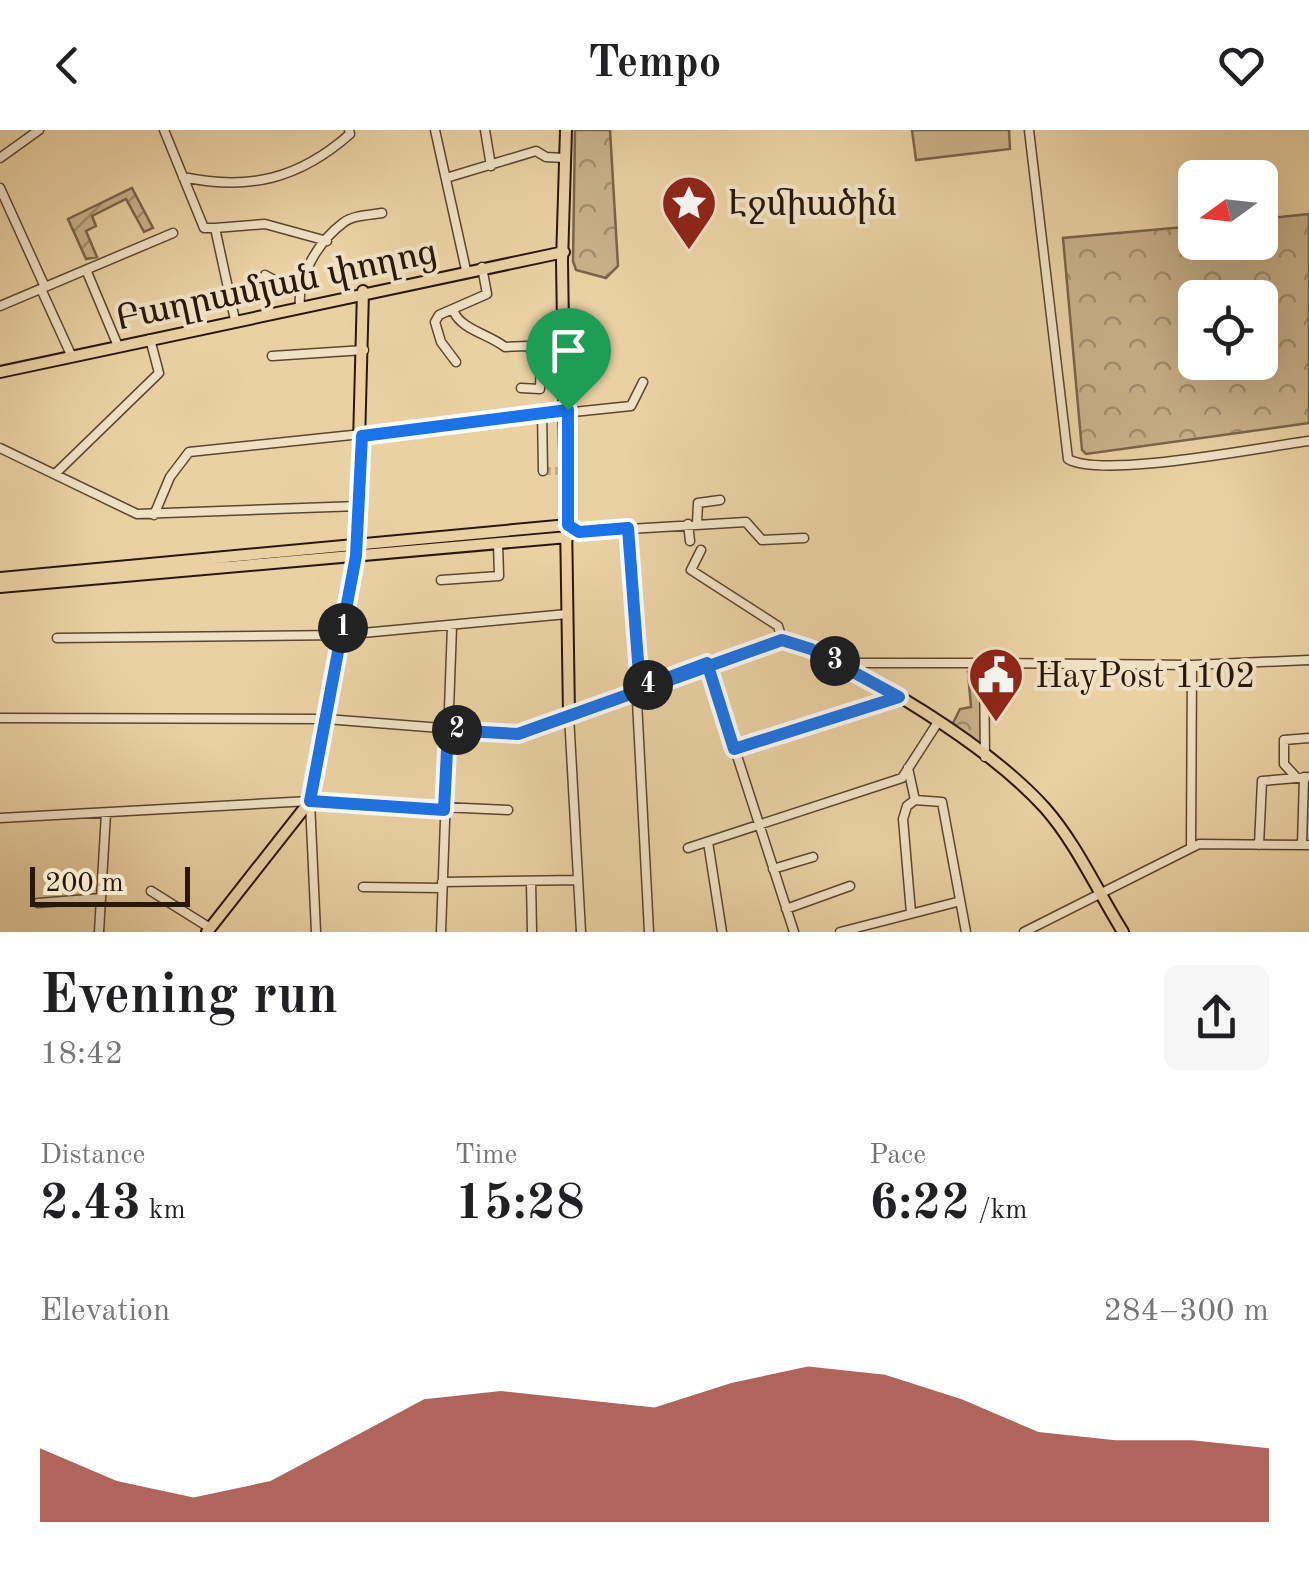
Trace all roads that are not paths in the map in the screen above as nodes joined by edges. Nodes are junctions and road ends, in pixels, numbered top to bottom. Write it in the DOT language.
graph roads {
  1 [pos="39,130"];
  2 [pos="164,130"];
  3 [pos="349,130"];
  4 [pos="435,130"];
  5 [pos="485,130"];
  6 [pos="566,130"];
  7 [pos="1029,130"];
  8 [pos="0,158"];
  9 [pos="565,158"];
  10 [pos="491,166"];
  11 [pos="182,176"];
  12 [pos="446,178"];
  13 [pos="0,188"];
  14 [pos="382,213"];
  15 [pos="215,228"];
  16 [pos="173,232"];
  17 [pos="328,241"];
  18 [pos="564,252"];
  19 [pos="482,267"];
  20 [pos="466,270"];
  21 [pos="86,272"];
  22 [pos="266,275"];
  23 [pos="43,288"];
  24 [pos="363,292"];
  25 [pos="299,293"];
  26 [pos="0,306"];
  27 [pos="300,306"];
  28 [pos="454,312"];
  29 [pos="235,320"];
  30 [pos="150,339"];
  31 [pos="118,346"];
  32 [pos="364,350"];
  33 [pos="272,356"];
  34 [pos="72,357"];
  35 [pos="566,358"];
  36 [pos="541,359"];
  37 [pos="456,362"];
  38 [pos="0,372"];
  39 [pos="644,382"];
  40 [pos="521,388"];
  41 [pos="568,410"];
  42 [pos="542,412"];
  43 [pos="362,436"];
  44 [pos="1309,441"];
  45 [pos="0,448"];
  46 [pos="544,472"];
  47 [pos="55,474"];
  48 [pos="720,500"];
  49 [pos="359,506"];
  50 [pos="154,515"];
  51 [pos="693,524"];
  52 [pos="628,528"];
  53 [pos="572,531"];
  54 [pos="804,538"];
  55 [pos="690,540"];
  56 [pos="498,543"];
  57 [pos="701,550"];
  58 [pos="356,551"];
  59 [pos="86,575"];
  60 [pos="0,578"];
  61 [pos="441,580"];
  62 [pos="0,587"];
  63 [pos="567,614"];
  64 [pos="452,626"];
  65 [pos="342,635"];
  66 [pos="57,638"];
  67 [pos="782,640"];
  68 [pos="1309,660"];
  69 [pos="984,662"];
  70 [pos="707,663"];
  71 [pos="838,663"];
  72 [pos="1192,665"];
  73 [pos="640,688"];
  74 [pos="899,697"];
  75 [pos="570,715"];
  76 [pos="0,718"];
  77 [pos="326,720"];
  78 [pos="938,722"];
  79 [pos="448,730"];
  80 [pos="1309,738"];
  81 [pos="734,749"];
  82 [pos="985,757"];
  83 [pos="908,768"];
  84 [pos="1303,777"];
  85 [pos="916,800"];
  86 [pos="310,801"];
  87 [pos="444,810"];
  88 [pos="508,810"];
  89 [pos="106,813"];
  90 [pos="0,818"];
  91 [pos="758,825"];
  92 [pos="708,842"];
  93 [pos="1260,844"];
  94 [pos="1306,845"];
  95 [pos="688,848"];
  96 [pos="1191,848"];
  97 [pos="813,856"];
  98 [pos="772,868"];
  99 [pos="578,880"];
  100 [pos="531,881"];
  101 [pos="442,885"];
  102 [pos="850,886"];
  103 [pos="363,887"];
  104 [pos="150,891"];
  105 [pos="1101,896"];
  106 [pos="101,898"];
  107 [pos="38,902"];
  108 [pos="958,902"];
  109 [pos="786,908"];
  110 [pos="912,913"];
  111 [pos="208,930"];
  112 [pos="99,932"];
  113 [pos="316,932"];
  114 [pos="441,932"];
  115 [pos="532,932"];
  116 [pos="581,932"];
  117 [pos="648,932"];
  118 [pos="722,932"];
  119 [pos="794,932"];
  120 [pos="840,932"];
  121 [pos="966,932"];
  122 [pos="1024,932"];
  123 [pos="1122,932"];
  1 -- 8 [label="street"];
  2 -- 11 [label="street"];
  3 -- 11 [label="street"];
  4 -- 12 [label="street"];
  5 -- 10 [label="street"];
  6 -- 9 [label="main road"];
  7 -- 44 [label="street"];
  9 -- 10 [label="street"];
  9 -- 18 [label="main road"];
  10 -- 12 [label="street"];
  11 -- 15 [label="street"];
  12 -- 20 [label="street"];
  13 -- 23 [label="street"];
  14 -- 17 [label="street"];
  15 -- 17 [label="street"];
  15 -- 29 [label="street"];
  16 -- 21 [label="street"];
  17 -- 25 [label="street"];
  18 -- 19 [label="main road, Բաղրամյան փողոց"];
  18 -- 35 [label="main road"];
  19 -- 20 [label="main road, Բաղրամյան փողոց"];
  19 -- 28 [label="street"];
  20 -- 24 [label="main road, Բաղրամյան փողոց"];
  21 -- 23 [label="street"];
  21 -- 31 [label="street"];
  22 -- 25 [label="street"];
  23 -- 26 [label="street"];
  23 -- 34 [label="street"];
  24 -- 27 [label="main road, Բաղրամյան փողոց"];
  24 -- 32 [label="main road"];
  25 -- 27 [label="street"];
  27 -- 29 [label="main road, Բաղրամյան փողոց"];
  28 -- 36 [label="street"];
  28 -- 37 [label="street"];
  29 -- 30 [label="main road, Բաղրամյան փողոց"];
  30 -- 31 [label="main road, Բաղրամյան փողոց"];
  30 -- 47 [label="street"];
  31 -- 34 [label="main road, Բաղրամյան փողոց"];
  32 -- 33 [label="street"];
  32 -- 43 [label="main road"];
  34 -- 38 [label="main road, Բաղրամյան փողոց"];
  35 -- 36 [label="street"];
  35 -- 41 [label="main road"];
  36 -- 40 [label="street"];
  39 -- 41 [label="street"];
  41 -- 42 [label="street"];
  41 -- 53 [label="main road"];
  42 -- 43 [label="street"];
  42 -- 46 [label="street"];
  43 -- 49 [label="main road"];
  43 -- 50 [label="street"];
  45 -- 47 [label="street"];
  47 -- 50 [label="street"];
  48 -- 51 [label="street"];
  49 -- 50 [label="street"];
  49 -- 58 [label="main road"];
  51 -- 52 [label="street"];
  51 -- 54 [label="street"];
  51 -- 55 [label="street"];
  52 -- 53 [label="street"];
  52 -- 73 [label="street"];
  53 -- 56 [label="main road"];
  53 -- 58 [label="main road"];
  53 -- 63 [label="main road"];
  56 -- 58 [label="main road"];
  56 -- 61 [label="street"];
  57 -- 67 [label="street"];
  58 -- 59 [label="main road"];
  58 -- 65 [label="main road"];
  59 -- 60 [label="main road"];
  59 -- 62 [label="main road"];
  63 -- 64 [label="street"];
  63 -- 75 [label="main road"];
  64 -- 65 [label="street"];
  64 -- 79 [label="street"];
  65 -- 66 [label="street"];
  65 -- 77 [label="main road"];
  67 -- 70 [label="main road"];
  67 -- 71 [label="main road"];
  68 -- 72 [label="street"];
  69 -- 71 [label="street"];
  69 -- 72 [label="street"];
  69 -- 82 [label="street"];
  70 -- 73 [label="main road"];
  70 -- 81 [label="street"];
  71 -- 74 [label="main road"];
  72 -- 96 [label="street"];
  73 -- 75 [label="main road"];
  73 -- 117 [label="street"];
  74 -- 78 [label="main road"];
  74 -- 81 [label="street"];
  75 -- 79 [label="street"];
  75 -- 99 [label="street"];
  76 -- 77 [label="street"];
  77 -- 79 [label="street"];
  77 -- 86 [label="main road"];
  78 -- 82 [label="main road"];
  78 -- 83 [label="street"];
  79 -- 87 [label="street"];
  80 -- 84 [label="street"];
  81 -- 91 [label="street"];
  82 -- 105 [label="main road"];
  83 -- 85 [label="street"];
  83 -- 91 [label="street"];
  84 -- 93 [label="street"];
  84 -- 94 [label="street"];
  85 -- 108 [label="street"];
  85 -- 110 [label="street"];
  86 -- 87 [label="street"];
  86 -- 89 [label="street"];
  86 -- 111 [label="main road"];
  86 -- 113 [label="street"];
  87 -- 88 [label="street"];
  87 -- 101 [label="street"];
  89 -- 90 [label="street"];
  89 -- 106 [label="street"];
  91 -- 92 [label="street"];
  91 -- 98 [label="street"];
  92 -- 95 [label="street"];
  92 -- 118 [label="street"];
  93 -- 94 [label="street"];
  93 -- 96 [label="street"];
  96 -- 105 [label="street"];
  97 -- 98 [label="street"];
  98 -- 109 [label="street"];
  99 -- 100 [label="street"];
  99 -- 116 [label="street"];
  100 -- 101 [label="street"];
  100 -- 115 [label="street"];
  101 -- 103 [label="street"];
  101 -- 114 [label="street"];
  102 -- 109 [label="street"];
  104 -- 111 [label="street"];
  105 -- 122 [label="street"];
  105 -- 123 [label="main road"];
  106 -- 107 [label="street"];
  106 -- 112 [label="street"];
  108 -- 110 [label="street"];
  108 -- 121 [label="street"];
  109 -- 119 [label="street"];
  110 -- 120 [label="street"];
}
